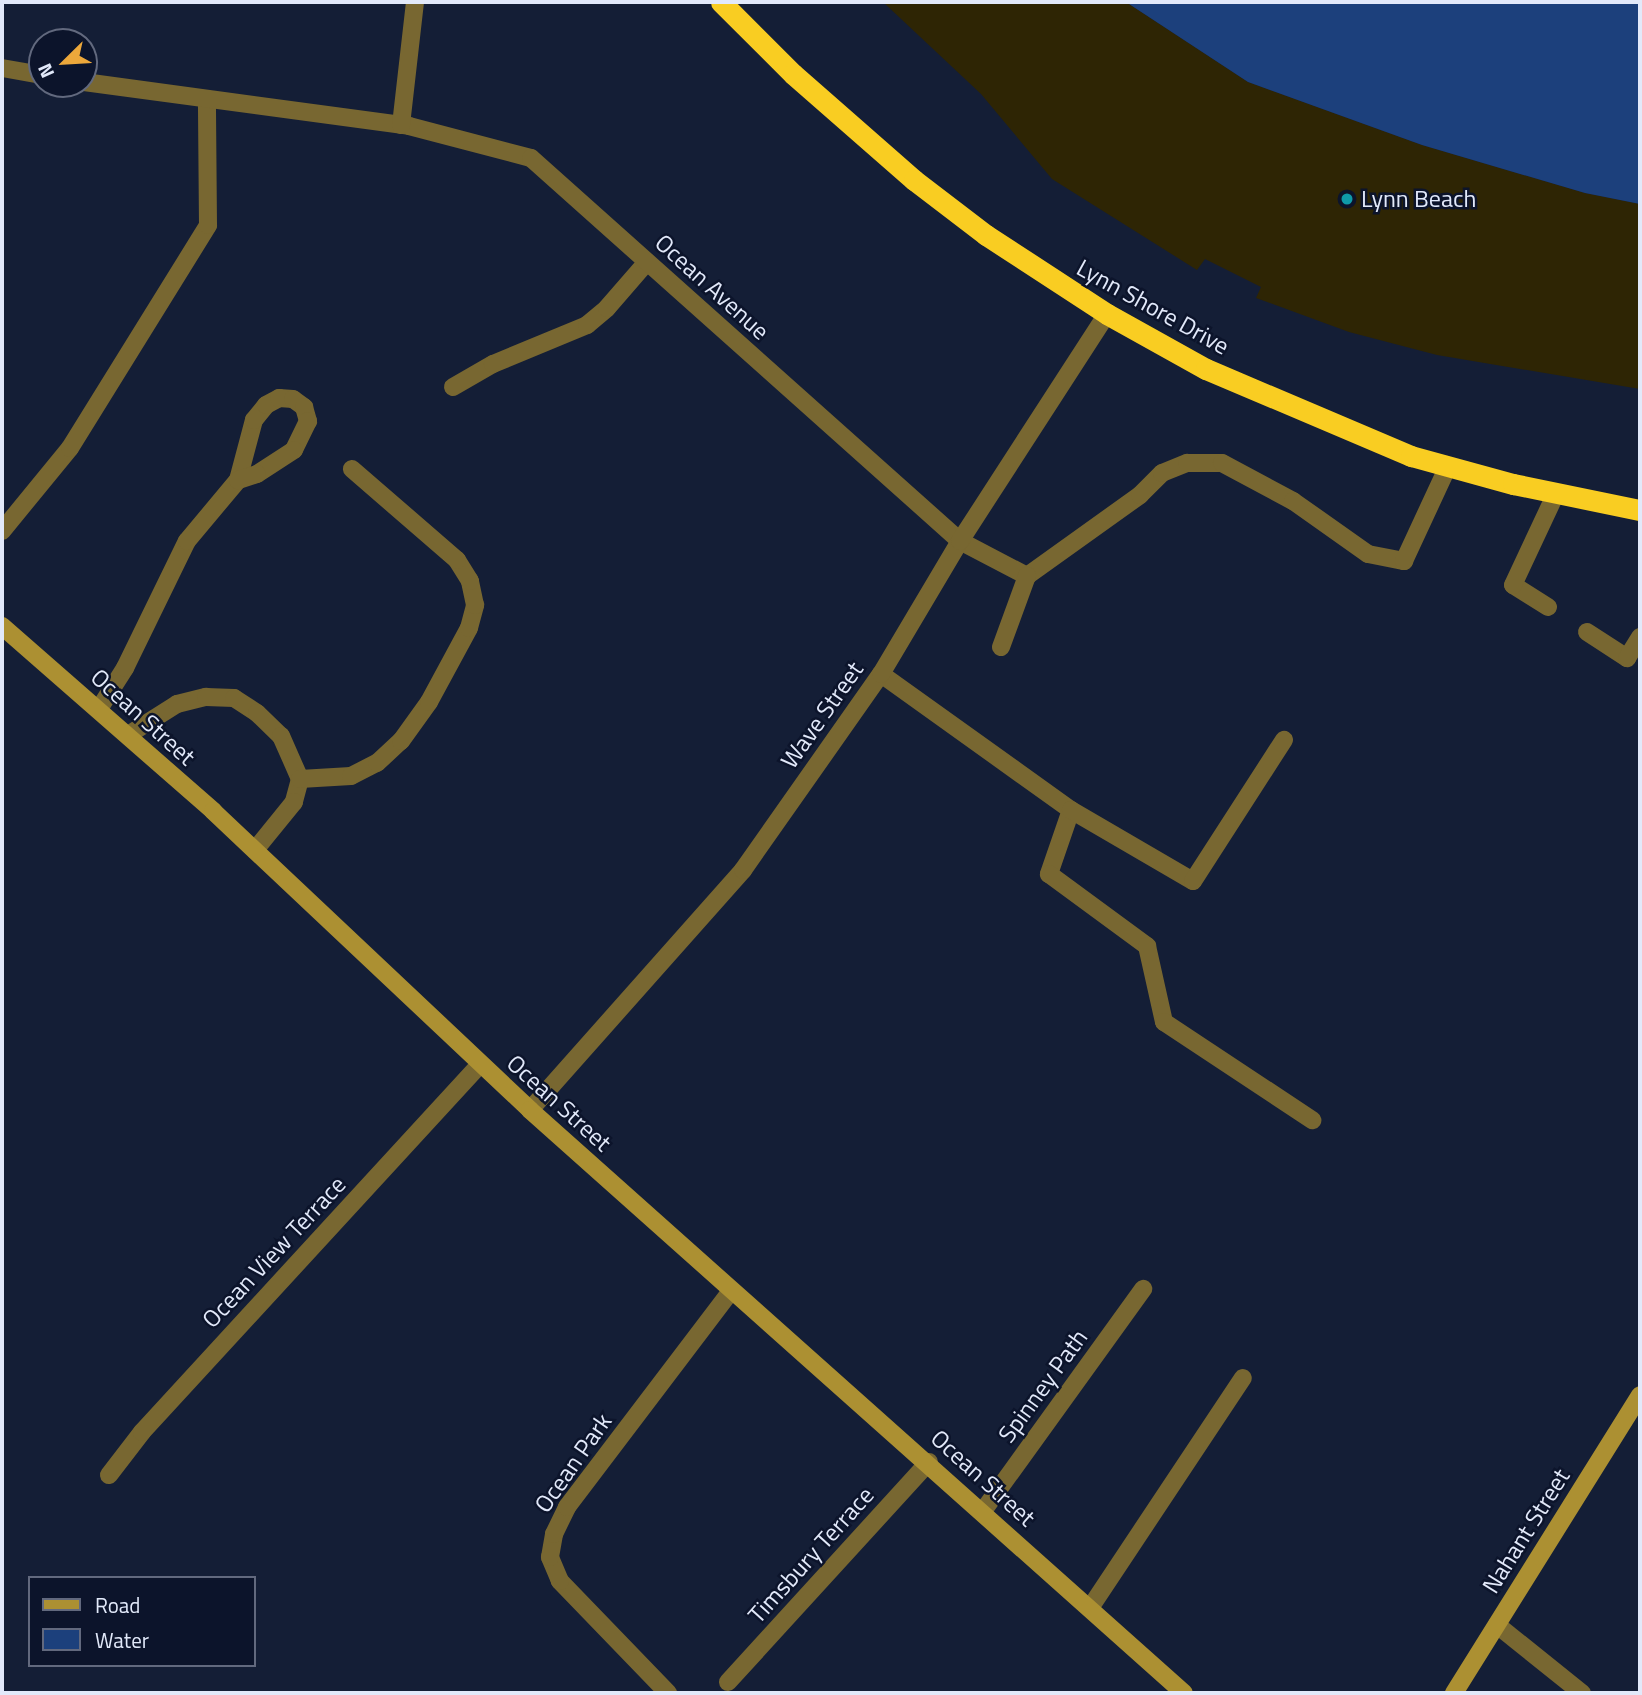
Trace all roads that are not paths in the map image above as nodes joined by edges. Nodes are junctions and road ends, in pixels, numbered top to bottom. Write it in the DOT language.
graph roads {
  1 [pos="415,2"];
  2 [pos="721,2"];
  3 [pos="2,68"];
  4 [pos="28,73"];
  5 [pos="98,84"];
  6 [pos="207,99"];
  7 [pos="401,125"];
  8 [pos="647,262"];
  9 [pos="1107,314"];
  10 [pos="453,387"];
  11 [pos="1448,466"];
  12 [pos="352,470"];
  13 [pos="239,480"];
  14 [pos="1556,494"];
  15 [pos="1640,510"];
  16 [pos="2,531"];
  17 [pos="960,541"];
  18 [pos="1027,576"];
  19 [pos="1548,607"];
  20 [pos="2,626"];
  21 [pos="1587,632"];
  22 [pos="1640,637"];
  23 [pos="1001,647"];
  24 [pos="881,674"];
  25 [pos="99,709"];
  26 [pos="128,735"];
  27 [pos="1284,740"];
  28 [pos="300,779"];
  29 [pos="1071,810"];
  30 [pos="255,850"];
  31 [pos="480,1064"];
  32 [pos="530,1110"];
  33 [pos="1312,1120"];
  34 [pos="1143,1289"];
  35 [pos="731,1291"];
  36 [pos="1243,1377"];
  37 [pos="1640,1395"];
  38 [pos="929,1462"];
  39 [pos="109,1475"];
  40 [pos="982,1511"];
  41 [pos="1090,1608"];
  42 [pos="1497,1625"];
  43 [pos="728,1682"];
  44 [pos="668,1693"];
  45 [pos="1184,1693"];
  46 [pos="1454,1693"];
  47 [pos="1581,1693"];
  1 -- 7 [label="street"];
  2 -- 9 [label="highway, Lynn Shore Drive"];
  3 -- 4 [label="street"];
  5 -- 6 [label="street, Ocean Avenue"];
  6 -- 7 [label="street, Ocean Avenue"];
  6 -- 16 [label="street"];
  7 -- 8 [label="street, Ocean Avenue"];
  8 -- 10 [label="street"];
  8 -- 17 [label="street, Ocean Avenue"];
  9 -- 11 [label="highway, Lynn Shore Drive"];
  9 -- 17 [label="street, Wave Street"];
  11 -- 14 [label="highway, Lynn Shore Drive"];
  11 -- 18 [label="street"];
  12 -- 28 [label="street"];
  13 -- 13 [label="street"];
  13 -- 25 [label="street"];
  14 -- 15 [label="highway, Lynn Shore Drive"];
  14 -- 19 [label="street"];
  17 -- 18 [label="street, Ocean Avenue"];
  17 -- 24 [label="street, Wave Street"];
  18 -- 23 [label="street"];
  20 -- 25 [label="street, Ocean Street"];
  21 -- 22 [label="street"];
  24 -- 29 [label="street"];
  24 -- 32 [label="street, Wave Street"];
  25 -- 26 [label="street, Ocean Street"];
  26 -- 28 [label="street"];
  26 -- 30 [label="street, Ocean Street"];
  27 -- 29 [label="street"];
  28 -- 30 [label="street"];
  29 -- 33 [label="street"];
  30 -- 31 [label="street, Ocean Street"];
  31 -- 32 [label="street, Ocean Street"];
  31 -- 39 [label="street, Ocean View Terrace"];
  32 -- 35 [label="street, Ocean Street"];
  34 -- 40 [label="street, Spinney Path"];
  35 -- 38 [label="street, Ocean Street"];
  35 -- 44 [label="street, Ocean Park"];
  36 -- 41 [label="street"];
  37 -- 42 [label="street, Nahant Street"];
  38 -- 40 [label="street, Ocean Street"];
  38 -- 43 [label="street, Timsbury Terrace"];
  40 -- 41 [label="street, Ocean Street"];
  41 -- 45 [label="street, Ocean Street"];
  42 -- 46 [label="street, Nahant Street"];
  42 -- 47 [label="street"];
}
